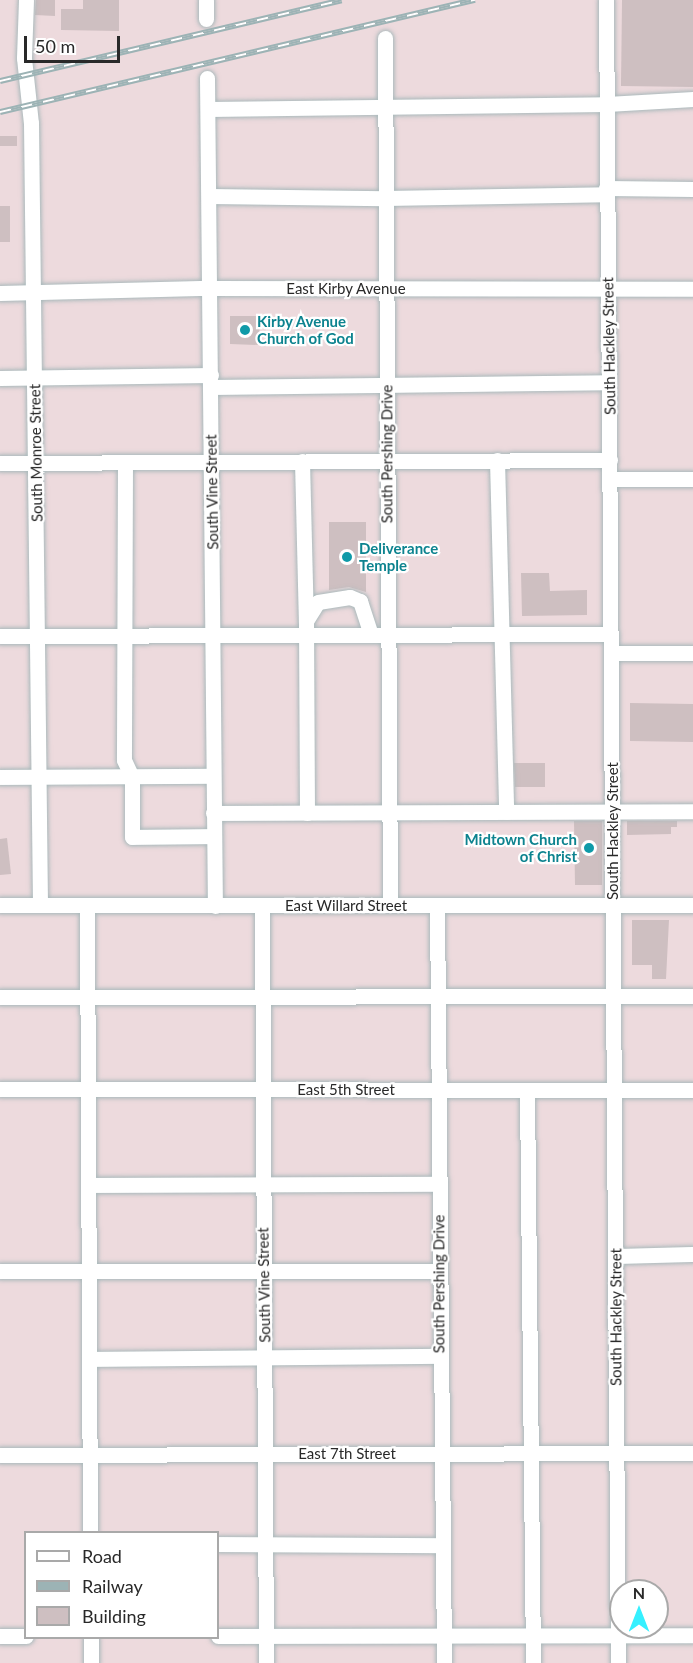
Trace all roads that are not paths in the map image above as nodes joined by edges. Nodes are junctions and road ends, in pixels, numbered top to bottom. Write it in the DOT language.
graph roads {
  1 [pos="26,0"];
  2 [pos="206,0"];
  3 [pos="606,0"];
  4 [pos="206,19"];
  5 [pos="385,38"];
  6 [pos="207,78"];
  7 [pos="693,99"];
  8 [pos="607,104"];
  9 [pos="384,107"];
  10 [pos="208,109"];
  11 [pos="693,189"];
  12 [pos="606,191"];
  13 [pos="209,196"];
  14 [pos="385,198"];
  15 [pos="210,288"];
  16 [pos="386,289"];
  17 [pos="609,290"];
  18 [pos="693,290"];
  19 [pos="0,293"];
  20 [pos="34,293"];
  21 [pos="0,378"];
  22 [pos="35,378"];
  23 [pos="211,381"];
  24 [pos="609,382"];
  25 [pos="386,383"];
  26 [pos="387,460"];
  27 [pos="496,460"];
  28 [pos="610,460"];
  29 [pos="302,461"];
  30 [pos="125,462"];
  31 [pos="212,462"];
  32 [pos="0,463"];
  33 [pos="36,463"];
  34 [pos="693,478"];
  35 [pos="610,479"];
  36 [pos="305,628"];
  37 [pos="371,634"];
  38 [pos="388,634"];
  39 [pos="500,634"];
  40 [pos="610,634"];
  41 [pos="123,635"];
  42 [pos="0,636"];
  43 [pos="38,636"];
  44 [pos="214,636"];
  45 [pos="611,653"];
  46 [pos="693,653"];
  47 [pos="212,776"];
  48 [pos="0,777"];
  49 [pos="39,777"];
  50 [pos="132,777"];
  51 [pos="693,810"];
  52 [pos="613,811"];
  53 [pos="390,812"];
  54 [pos="506,812"];
  55 [pos="213,813"];
  56 [pos="307,813"];
  57 [pos="214,836"];
  58 [pos="0,905"];
  59 [pos="40,905"];
  60 [pos="87,905"];
  61 [pos="390,905"];
  62 [pos="437,905"];
  63 [pos="693,905"];
  64 [pos="215,906"];
  65 [pos="262,906"];
  66 [pos="614,906"];
  67 [pos="437,996"];
  68 [pos="614,996"];
  69 [pos="693,996"];
  70 [pos="0,997"];
  71 [pos="87,997"];
  72 [pos="262,997"];
  73 [pos="0,1089"];
  74 [pos="615,1089"];
  75 [pos="87,1090"];
  76 [pos="438,1090"];
  77 [pos="527,1090"];
  78 [pos="693,1090"];
  79 [pos="262,1091"];
  80 [pos="263,1184"];
  81 [pos="439,1184"];
  82 [pos="88,1185"];
  83 [pos="693,1254"];
  84 [pos="615,1256"];
  85 [pos="88,1270"];
  86 [pos="439,1270"];
  87 [pos="0,1271"];
  88 [pos="264,1272"];
  89 [pos="440,1356"];
  90 [pos="89,1359"];
  91 [pos="265,1360"];
  92 [pos="529,1453"];
  93 [pos="616,1453"];
  94 [pos="693,1453"];
  95 [pos="265,1454"];
  96 [pos="441,1454"];
  97 [pos="0,1455"];
  98 [pos="90,1455"];
  99 [pos="90,1531"];
  100 [pos="219,1544"];
  101 [pos="266,1544"];
  102 [pos="442,1545"];
  103 [pos="617,1579"];
  104 [pos="444,1634"];
  105 [pos="266,1635"];
  106 [pos="534,1635"];
  107 [pos="609,1635"];
  108 [pos="669,1635"];
  109 [pos="693,1635"];
  110 [pos="0,1636"];
  111 [pos="24,1636"];
  112 [pos="219,1636"];
  113 [pos="91,1639"];
  114 [pos="618,1639"];
  115 [pos="91,1663"];
  116 [pos="266,1663"];
  117 [pos="444,1663"];
  118 [pos="533,1663"];
  119 [pos="618,1663"];
  1 -- 20 [label="street, South Monroe Street"];
  2 -- 4 [label="street"];
  3 -- 8 [label="street, South Hackley Street"];
  5 -- 9 [label="street, South Pershing Drive"];
  6 -- 10 [label="street, South Vine Street"];
  7 -- 8 [label="street"];
  8 -- 9 [label="street"];
  8 -- 12 [label="street, South Hackley Street"];
  9 -- 10 [label="street"];
  9 -- 14 [label="street, South Pershing Drive"];
  10 -- 13 [label="street, South Vine Street"];
  11 -- 12 [label="street"];
  12 -- 14 [label="street"];
  12 -- 17 [label="street, South Hackley Street"];
  13 -- 14 [label="street"];
  13 -- 15 [label="street, South Vine Street"];
  14 -- 16 [label="street, South Pershing Drive"];
  15 -- 16 [label="street, East Kirby Avenue"];
  15 -- 20 [label="street, East Kirby Avenue"];
  15 -- 23 [label="street, South Vine Street"];
  16 -- 17 [label="street, East Kirby Avenue"];
  16 -- 25 [label="street, South Pershing Drive"];
  17 -- 18 [label="street, East Kirby Avenue"];
  17 -- 24 [label="street, South Hackley Street"];
  19 -- 20 [label="street, East Kirby Avenue"];
  20 -- 22 [label="street, South Monroe Street"];
  21 -- 22 [label="street"];
  22 -- 23 [label="street"];
  22 -- 33 [label="street, South Monroe Street"];
  23 -- 25 [label="street"];
  23 -- 31 [label="street, South Vine Street"];
  24 -- 25 [label="street"];
  24 -- 28 [label="street, South Hackley Street"];
  25 -- 26 [label="street, South Pershing Drive"];
  26 -- 27 [label="street"];
  26 -- 29 [label="street"];
  26 -- 38 [label="street, South Pershing Drive"];
  27 -- 28 [label="street"];
  27 -- 39 [label="street"];
  28 -- 35 [label="street, South Hackley Street"];
  29 -- 31 [label="street"];
  29 -- 36 [label="street"];
  30 -- 31 [label="street"];
  30 -- 33 [label="street"];
  30 -- 41 [label="street"];
  31 -- 44 [label="street, South Vine Street"];
  32 -- 33 [label="street"];
  33 -- 43 [label="street, South Monroe Street"];
  34 -- 35 [label="street"];
  35 -- 40 [label="street, South Hackley Street"];
  36 -- 37 [label="street"];
  36 -- 37 [label="street"];
  36 -- 44 [label="street"];
  36 -- 56 [label="street"];
  37 -- 38 [label="street"];
  38 -- 39 [label="street"];
  38 -- 53 [label="street, South Pershing Drive"];
  39 -- 40 [label="street"];
  39 -- 54 [label="street"];
  40 -- 45 [label="street, South Hackley Street"];
  41 -- 43 [label="street"];
  41 -- 44 [label="street"];
  41 -- 50 [label="street"];
  42 -- 43 [label="street"];
  43 -- 49 [label="street, South Monroe Street"];
  44 -- 47 [label="street, South Vine Street"];
  45 -- 46 [label="street"];
  45 -- 52 [label="street, South Hackley Street"];
  47 -- 50 [label="street"];
  47 -- 55 [label="street, South Vine Street"];
  48 -- 49 [label="street"];
  49 -- 50 [label="street"];
  49 -- 59 [label="street, South Monroe Street"];
  50 -- 57 [label="street"];
  51 -- 52 [label="street"];
  52 -- 54 [label="street"];
  52 -- 66 [label="street, South Hackley Street"];
  53 -- 54 [label="street"];
  53 -- 56 [label="street"];
  53 -- 61 [label="street, South Pershing Drive"];
  55 -- 56 [label="street"];
  55 -- 57 [label="street, South Vine Street"];
  57 -- 64 [label="street, South Vine Street"];
  58 -- 59 [label="street, East Willard Street"];
  59 -- 60 [label="street, East Willard Street"];
  60 -- 64 [label="street, East Willard Street"];
  60 -- 71 [label="street"];
  61 -- 62 [label="street, East Willard Street"];
  61 -- 65 [label="street, East Willard Street"];
  62 -- 66 [label="street, East Willard Street"];
  62 -- 67 [label="street, South Pershing Drive"];
  63 -- 66 [label="street, East Willard Street"];
  64 -- 65 [label="street, East Willard Street"];
  65 -- 72 [label="street, South Vine Street"];
  66 -- 68 [label="street, South Hackley Street"];
  67 -- 68 [label="street"];
  67 -- 72 [label="street"];
  67 -- 76 [label="street, South Pershing Drive"];
  68 -- 69 [label="street"];
  68 -- 74 [label="street, South Hackley Street"];
  70 -- 71 [label="street"];
  71 -- 72 [label="street"];
  71 -- 75 [label="street"];
  72 -- 79 [label="street, South Vine Street"];
  73 -- 75 [label="street, East 5th Street"];
  74 -- 77 [label="street, East 5th Street"];
  74 -- 78 [label="street, East 5th Street"];
  74 -- 84 [label="street, South Hackley Street"];
  75 -- 79 [label="street, East 5th Street"];
  75 -- 82 [label="street"];
  76 -- 77 [label="street, East 5th Street"];
  76 -- 79 [label="street, East 5th Street"];
  76 -- 81 [label="street, South Pershing Drive"];
  77 -- 92 [label="street"];
  79 -- 80 [label="street, South Vine Street"];
  80 -- 81 [label="street"];
  80 -- 82 [label="street"];
  80 -- 88 [label="street, South Vine Street"];
  81 -- 86 [label="street, South Pershing Drive"];
  82 -- 85 [label="street"];
  83 -- 84 [label="street"];
  84 -- 93 [label="street, South Hackley Street"];
  85 -- 87 [label="street"];
  85 -- 88 [label="street"];
  85 -- 90 [label="street"];
  86 -- 88 [label="street"];
  86 -- 89 [label="street, South Pershing Drive"];
  88 -- 91 [label="street, South Vine Street"];
  89 -- 91 [label="street"];
  89 -- 96 [label="street, South Pershing Drive"];
  90 -- 91 [label="street"];
  90 -- 98 [label="street"];
  91 -- 95 [label="street, South Vine Street"];
  92 -- 93 [label="street, East 7th Street"];
  92 -- 96 [label="street, East 7th Street"];
  92 -- 106 [label="street"];
  93 -- 94 [label="street, East 7th Street"];
  93 -- 103 [label="street, South Hackley Street"];
  95 -- 96 [label="street, East 7th Street"];
  95 -- 98 [label="street, East 7th Street"];
  95 -- 101 [label="street, South Vine Street"];
  96 -- 102 [label="street, South Pershing Drive"];
  97 -- 98 [label="street, East 7th Street"];
  98 -- 99 [label="street"];
  100 -- 101 [label="street"];
  101 -- 102 [label="street"];
  101 -- 105 [label="street, South Vine Street"];
  102 -- 104 [label="street, South Pershing Drive"];
  104 -- 105 [label="street"];
  104 -- 106 [label="street"];
  104 -- 117 [label="street, South Pershing Drive"];
  105 -- 112 [label="street"];
  105 -- 116 [label="street, South Vine Street"];
  106 -- 107 [label="street"];
  106 -- 118 [label="street"];
  108 -- 109 [label="street"];
  110 -- 111 [label="street"];
  113 -- 115 [label="street"];
  114 -- 119 [label="street, South Hackley Street"];
}
